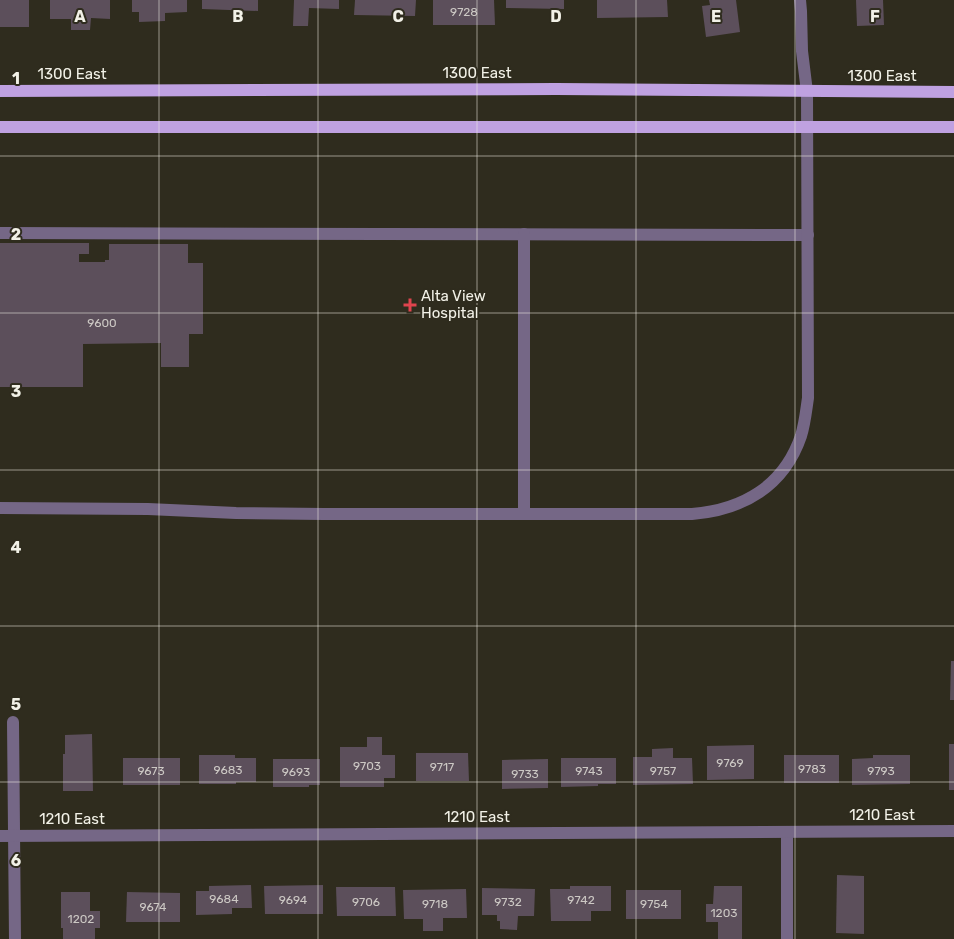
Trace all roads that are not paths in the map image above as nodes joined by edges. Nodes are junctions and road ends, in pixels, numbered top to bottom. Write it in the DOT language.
graph roads {
  1 [pos="800,0"];
  2 [pos="0,91"];
  3 [pos="807,92"];
  4 [pos="954,92"];
  5 [pos="0,127"];
  6 [pos="954,127"];
  7 [pos="807,128"];
  8 [pos="0,234"];
  9 [pos="524,234"];
  10 [pos="808,235"];
  11 [pos="0,508"];
  12 [pos="524,514"];
  13 [pos="14,722"];
  14 [pos="954,831"];
  15 [pos="787,832"];
  16 [pos="0,836"];
  17 [pos="14,836"];
  18 [pos="15,939"];
  19 [pos="787,939"];
  1 -- 3 [label="street"];
  2 -- 3 [label="main road, 1300 East"];
  3 -- 4 [label="main road, 1300 East"];
  3 -- 7 [label="street"];
  5 -- 7 [label="main road"];
  6 -- 7 [label="main road"];
  7 -- 10 [label="street"];
  8 -- 9 [label="street"];
  9 -- 10 [label="street"];
  9 -- 12 [label="street"];
  10 -- 12 [label="street"];
  11 -- 12 [label="street"];
  13 -- 17 [label="street"];
  14 -- 15 [label="street, 1210 East"];
  15 -- 17 [label="street, 1210 East"];
  15 -- 19 [label="street"];
  16 -- 17 [label="street, 1210 East"];
  17 -- 18 [label="street"];
}
